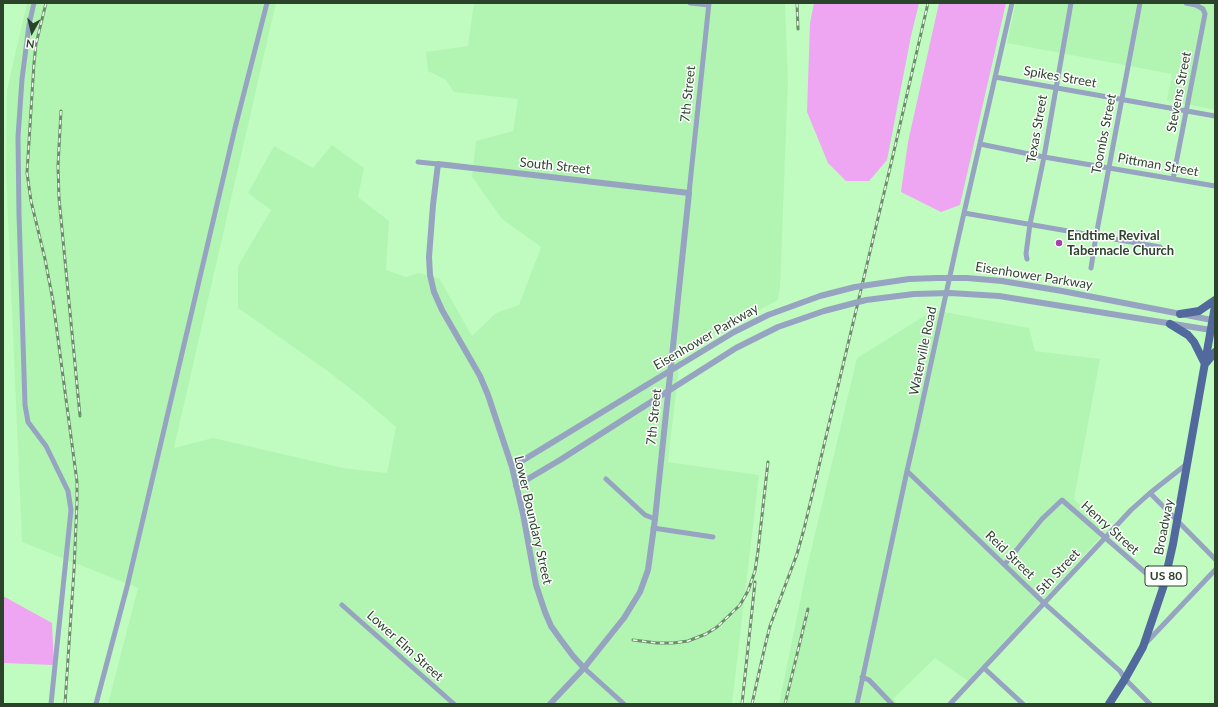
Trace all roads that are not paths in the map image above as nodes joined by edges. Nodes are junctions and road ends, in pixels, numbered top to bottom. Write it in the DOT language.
graph roads {
  1 [pos="34,3"];
  2 [pos="267,3"];
  3 [pos="690,3"];
  4 [pos="1012,3"];
  5 [pos="1071,3"];
  6 [pos="1140,3"];
  7 [pos="1186,3"];
  8 [pos="709,4"];
  9 [pos="995,77"];
  10 [pos="1056,88"];
  11 [pos="1122,99"];
  12 [pos="1186,111"];
  13 [pos="1215,116"];
  14 [pos="980,144"];
  15 [pos="1044,157"];
  16 [pos="418,162"];
  17 [pos="438,164"];
  18 [pos="1109,168"];
  19 [pos="1173,179"];
  20 [pos="1215,186"];
  21 [pos="689,192"];
  22 [pos="964,213"];
  23 [pos="1030,224"];
  24 [pos="1096,236"];
  25 [pos="1160,247"];
  26 [pos="1027,259"];
  27 [pos="1091,268"];
  28 [pos="1215,300"];
  29 [pos="1215,306"];
  30 [pos="1180,314"];
  31 [pos="1214,320"];
  32 [pos="1170,324"];
  33 [pos="1213,331"];
  34 [pos="1215,352"];
  35 [pos="1205,364"];
  36 [pos="1188,463"];
  37 [pos="512,468"];
  38 [pos="907,471"];
  39 [pos="606,479"];
  40 [pos="516,486"];
  41 [pos="1150,493"];
  42 [pos="655,520"];
  43 [pos="1178,521"];
  44 [pos="654,528"];
  45 [pos="714,537"];
  46 [pos="1105,538"];
  47 [pos="1214,556"];
  48 [pos="1005,564"];
  49 [pos="1215,570"];
  50 [pos="1162,588"];
  51 [pos="1044,603"];
  52 [pos="342,605"];
  53 [pos="1143,647"];
  54 [pos="584,668"];
  55 [pos="984,668"];
  56 [pos="862,677"];
  57 [pos="1125,679"];
  58 [pos="52,704"];
  59 [pos="96,704"];
  60 [pos="454,704"];
  61 [pos="550,704"];
  62 [pos="624,704"];
  63 [pos="857,704"];
  64 [pos="892,704"];
  65 [pos="950,704"];
  66 [pos="1023,704"];
  67 [pos="1109,704"];
  68 [pos="1150,704"];
  1 -- 58 [label="street"];
  2 -- 59 [label="street"];
  3 -- 8 [label="street"];
  4 -- 9 [label="street, Waterville Road"];
  5 -- 10 [label="street, Texas Street"];
  6 -- 11 [label="street, Toombs Street"];
  7 -- 12 [label="street, Stevens Street"];
  8 -- 21 [label="street, 7th Street"];
  9 -- 10 [label="street, Spikes Street"];
  9 -- 14 [label="street, Waterville Road"];
  10 -- 11 [label="street, Spikes Street"];
  10 -- 15 [label="street, Texas Street"];
  11 -- 12 [label="street, Spikes Street"];
  11 -- 18 [label="street, Toombs Street"];
  12 -- 13 [label="street, Spikes Street"];
  12 -- 19 [label="street, Stevens Street"];
  14 -- 15 [label="street, Pittman Street"];
  14 -- 22 [label="street, Waterville Road"];
  15 -- 18 [label="street, Pittman Street"];
  15 -- 23 [label="street, Texas Street"];
  16 -- 17 [label="street, South Street"];
  17 -- 21 [label="street, South Street"];
  17 -- 37 [label="street, Lower Boundary Street"];
  18 -- 19 [label="street, Pittman Street"];
  18 -- 24 [label="street, Toombs Street"];
  19 -- 20 [label="street, Pittman Street"];
  21 -- 42 [label="street, 7th Street"];
  22 -- 23 [label="street"];
  22 -- 38 [label="street, Waterville Road"];
  23 -- 24 [label="street"];
  23 -- 26 [label="street, Texas Street"];
  24 -- 25 [label="street"];
  24 -- 27 [label="street, Toombs Street"];
  28 -- 30 [label="main road"];
  29 -- 31 [label="main road"];
  30 -- 31 [label="street, Eisenhower Parkway"];
  30 -- 37 [label="street, Eisenhower Parkway, bridge"];
  31 -- 33 [label="main road, US 80"];
  32 -- 33 [label="street, Eisenhower Parkway"];
  32 -- 35 [label="main road"];
  32 -- 40 [label="street, Eisenhower Parkway, bridge"];
  33 -- 35 [label="main road, US 80"];
  34 -- 35 [label="main road, US 80"];
  35 -- 36 [label="main road, Broadway / US 80"];
  36 -- 41 [label="street, 5th Street"];
  36 -- 43 [label="main road, Broadway / US 80"];
  37 -- 40 [label="street, Lower Boundary Street"];
  38 -- 48 [label="street, Reid Street"];
  38 -- 56 [label="street, Waterville Road"];
  39 -- 42 [label="street"];
  40 -- 54 [label="street, Lower Boundary Street"];
  41 -- 43 [label="street"];
  41 -- 46 [label="street, 5th Street"];
  42 -- 44 [label="street, 7th Street"];
  43 -- 47 [label="street"];
  43 -- 50 [label="main road, Broadway / US 80"];
  44 -- 45 [label="street"];
  44 -- 54 [label="street, 7th Street"];
  46 -- 48 [label="street, Henry Street"];
  46 -- 50 [label="street, Henry Street"];
  46 -- 51 [label="street, 5th Street"];
  48 -- 51 [label="street, Reid Street"];
  49 -- 53 [label="street"];
  50 -- 53 [label="main road, Broadway / US 80"];
  51 -- 55 [label="street, 5th Street"];
  51 -- 57 [label="street, Reid Street"];
  52 -- 60 [label="street, Lower Elm Street"];
  53 -- 57 [label="main road, Broadway / US 80"];
  54 -- 61 [label="street, 7th Street"];
  54 -- 62 [label="street"];
  55 -- 65 [label="street, 5th Street"];
  55 -- 66 [label="street"];
  56 -- 63 [label="street, Waterville Road"];
  56 -- 64 [label="street"];
  57 -- 67 [label="main road, Broadway / US 80"];
  57 -- 68 [label="street, Reid Street"];
}
